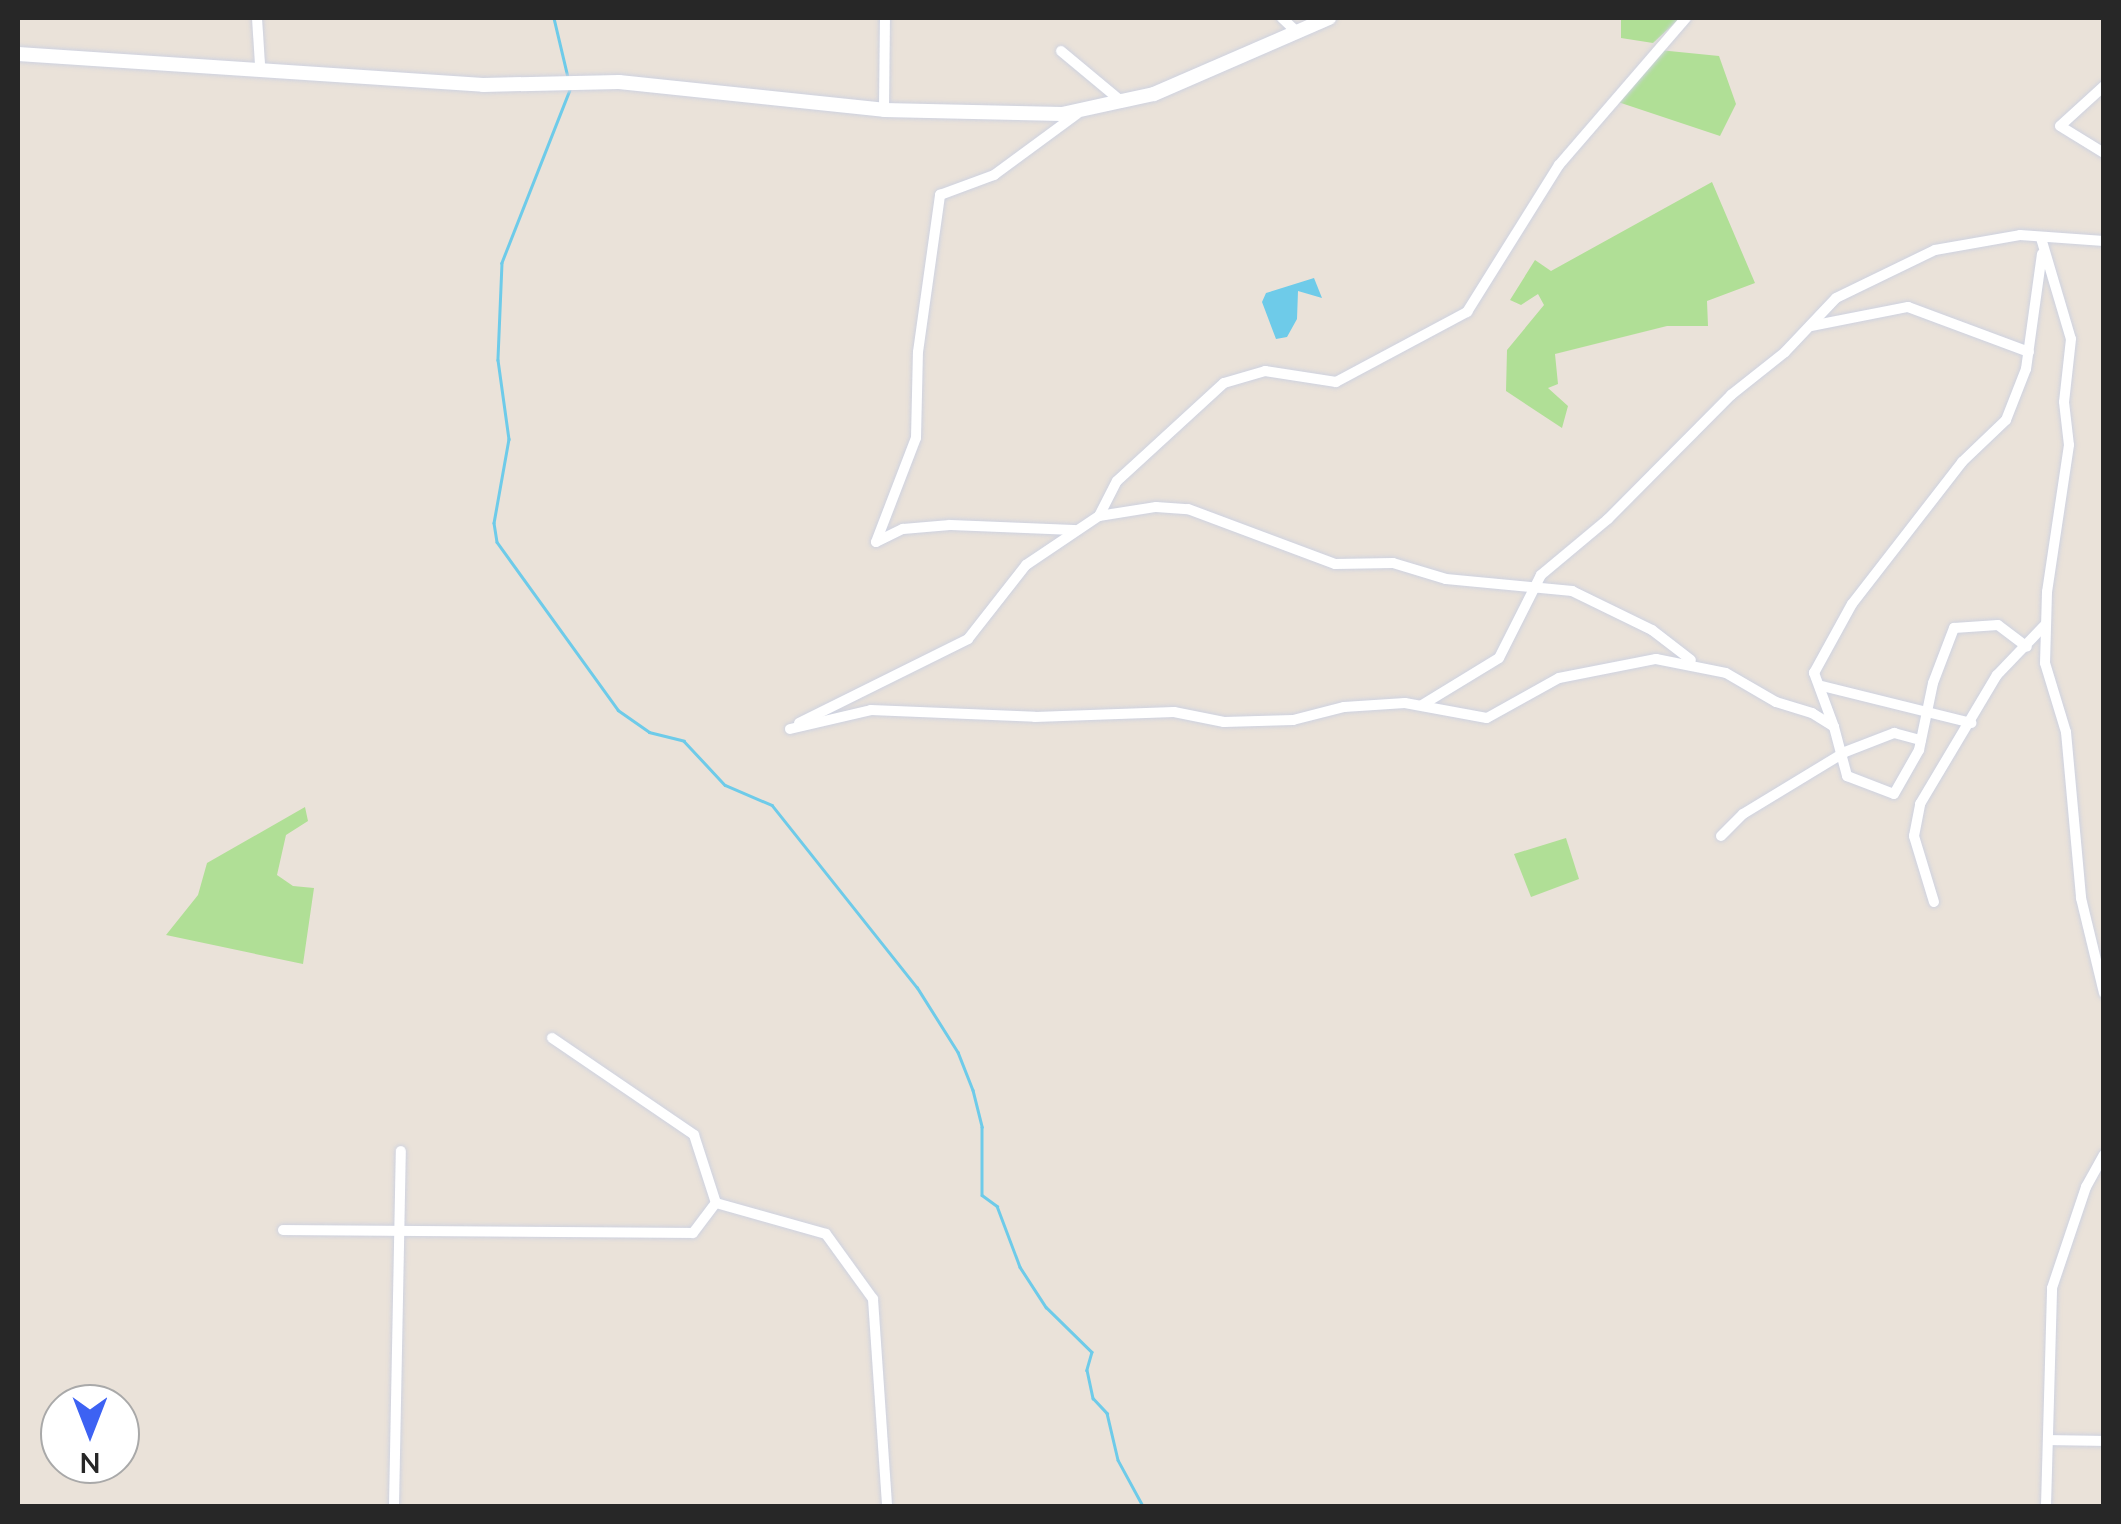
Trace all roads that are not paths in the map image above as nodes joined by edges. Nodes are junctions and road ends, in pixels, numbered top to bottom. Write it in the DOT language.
graph roads {
  1 [pos="257,18"];
  2 [pos="885,18"];
  3 [pos="1282,18"];
  4 [pos="1329,18"];
  5 [pos="1686,18"];
  6 [pos="1297,32"];
  7 [pos="1061,51"];
  8 [pos="18,54"];
  9 [pos="260,65"];
  10 [pos="2104,86"];
  11 [pos="1124,104"];
  12 [pos="884,110"];
  13 [pos="1079,113"];
  14 [pos="2104,153"];
  15 [pos="2041,238"];
  16 [pos="2104,241"];
  17 [pos="1808,327"];
  18 [pos="2029,352"];
  19 [pos="1099,516"];
  20 [pos="1076,530"];
  21 [pos="1537,584"];
  22 [pos="2044,626"];
  23 [pos="2027,647"];
  24 [pos="1698,665"];
  25 [pos="1822,686"];
  26 [pos="1421,706"];
  27 [pos="1926,710"];
  28 [pos="1972,723"];
  29 [pos="1834,726"];
  30 [pos="1921,740"];
  31 [pos="1845,752"];
  32 [pos="1721,836"];
  33 [pos="1934,902"];
  34 [pos="2099,961"];
  35 [pos="2104,992"];
  36 [pos="552,1038"];
  37 [pos="401,1151"];
  38 [pos="2104,1155"];
  39 [pos="716,1202"];
  40 [pos="283,1230"];
  41 [pos="399,1231"];
  42 [pos="2048,1440"];
  43 [pos="2104,1441"];
  44 [pos="394,1506"];
  45 [pos="887,1506"];
  46 [pos="2046,1506"];
  1 -- 9 [label="street"];
  2 -- 12 [label="street"];
  3 -- 6 [label="street"];
  4 -- 6 [label="street"];
  5 -- 19 [label="street"];
  6 -- 11 [label="street"];
  7 -- 11 [label="street"];
  8 -- 9 [label="street"];
  9 -- 12 [label="street"];
  10 -- 14 [label="street"];
  11 -- 13 [label="street"];
  12 -- 13 [label="street"];
  13 -- 20 [label="street"];
  15 -- 16 [label="street"];
  15 -- 17 [label="street"];
  15 -- 18 [label="street"];
  15 -- 22 [label="street"];
  17 -- 18 [label="street"];
  17 -- 21 [label="street"];
  18 -- 25 [label="street"];
  19 -- 20 [label="street"];
  19 -- 21 [label="street"];
  20 -- 26 [label="street"];
  21 -- 24 [label="street"];
  21 -- 26 [label="street"];
  22 -- 23 [label="street"];
  22 -- 34 [label="street"];
  23 -- 27 [label="street"];
  23 -- 28 [label="street"];
  24 -- 26 [label="street"];
  24 -- 29 [label="street"];
  25 -- 27 [label="street"];
  25 -- 29 [label="street"];
  27 -- 28 [label="street"];
  27 -- 30 [label="street"];
  28 -- 33 [label="street"];
  29 -- 31 [label="street"];
  30 -- 31 [label="street"];
  30 -- 31 [label="street"];
  31 -- 32 [label="street"];
  34 -- 35 [label="street"];
  36 -- 39 [label="street"];
  37 -- 41 [label="street"];
  38 -- 42 [label="street"];
  39 -- 41 [label="street"];
  39 -- 45 [label="street"];
  40 -- 41 [label="street"];
  41 -- 44 [label="street"];
  42 -- 43 [label="street"];
  42 -- 46 [label="street"];
}
